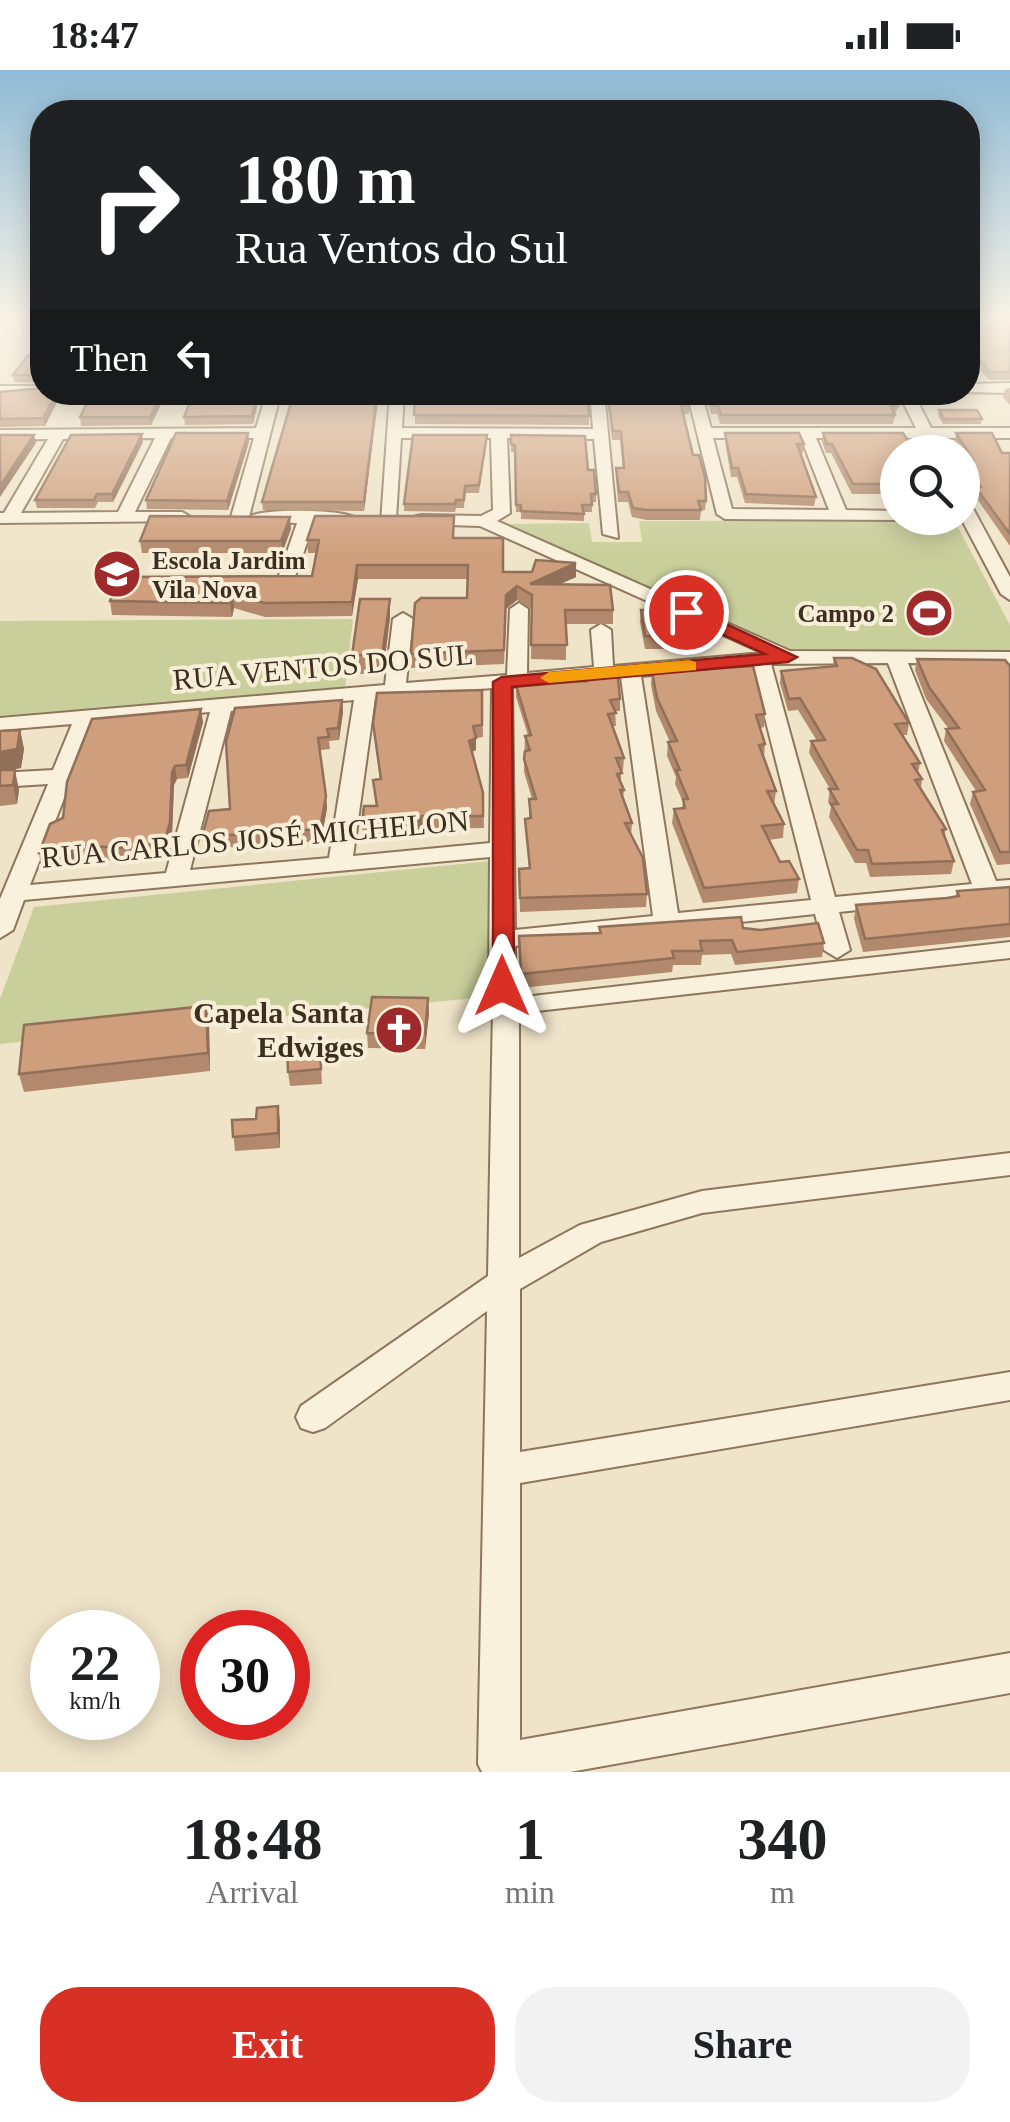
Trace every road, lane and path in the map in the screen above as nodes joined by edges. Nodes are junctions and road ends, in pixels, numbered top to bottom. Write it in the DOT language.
graph roads {
  1 [pos="271,405"];
  2 [pos="396,405"];
  3 [pos="599,405"];
  4 [pos="697,405"];
  5 [pos="912,405"];
  6 [pos="266,433"];
  7 [pos="394,433"];
  8 [pos="499,433"];
  9 [pos="926,433"];
  10 [pos="1010,433"];
  11 [pos="164,434"];
  12 [pos="602,434"];
  13 [pos="705,434"];
  14 [pos="806,434"];
  15 [pos="0,435"];
  16 [pos="58,435"];
  17 [pos="840,516"];
  18 [pos="880,516"];
  19 [pos="5,517"];
  20 [pos="201,517"];
  21 [pos="220,517"];
  22 [pos="240,517"];
  23 [pos="307,517"];
  24 [pos="124,518"];
  25 [pos="387,519"];
  26 [pos="483,520"];
  27 [pos="612,534"];
  28 [pos="978,535"];
  29 [pos="287,578"];
  30 [pos="1010,594"];
  31 [pos="519,609"];
  32 [pos="403,618"];
  33 [pos="601,630"];
  34 [pos="788,657"];
  35 [pos="1010,658"];
  36 [pos="896,659"];
  37 [pos="760,660"];
  38 [pos="630,671"];
  39 [pos="604,673"];
  40 [pos="510,682"];
  41 [pos="395,691"];
  42 [pos="365,693"];
  43 [pos="222,706"];
  44 [pos="85,718"];
  45 [pos="0,724"];
  46 [pos="61,776"];
  47 [pos="0,780"];
  48 [pos="502,849"];
  49 [pos="340,863"];
  50 [pos="176,878"];
  51 [pos="998,888"];
  52 [pos="14,894"];
  53 [pos="824,907"];
  54 [pos="668,923"];
  55 [pos="0,930"];
  56 [pos="502,939"];
  57 [pos="837,950"];
  58 [pos="1010,950"];
  59 [pos="502,986"];
  60 [pos="1010,1164"];
  61 [pos="501,1284"];
  62 [pos="1010,1386"];
  63 [pos="313,1418"];
  64 [pos="500,1471"];
  65 [pos="1010,1673"];
  1 -- 6 [label="street"];
  2 -- 7 [label="street"];
  3 -- 12 [label="street"];
  4 -- 13 [label="street"];
  5 -- 9 [label="street"];
  6 -- 11 [label="street"];
  6 -- 22 [label="street"];
  7 -- 8 [label="street"];
  7 -- 25 [label="street"];
  8 -- 12 [label="street"];
  8 -- 26 [label="street"];
  9 -- 10 [label="street"];
  9 -- 14 [label="street"];
  11 -- 16 [label="street"];
  11 -- 24 [label="street"];
  12 -- 27 [label="street"];
  13 -- 14 [label="street"];
  13 -- 17 [label="street"];
  14 -- 17 [label="street"];
  15 -- 16 [label="street"];
  16 -- 19 [label="street"];
  17 -- 18 [label="street"];
  19 -- 24 [label="street"];
  20 -- 24 [label="street"];
  21 -- 22 [label="street"];
  22 -- 23 [label="street"];
  23 -- 25 [label="street"];
  23 -- 29 [label="street"];
  25 -- 26 [label="street"];
  26 -- 34 [label="street"];
  28 -- 30 [label="street"];
  31 -- 40 [label="street"];
  32 -- 41 [label="street"];
  33 -- 39 [label="street"];
  34 -- 36 [label="street, RUA VENTOS DO SUL"];
  34 -- 37 [label="street, RUA VENTOS DO SUL"];
  35 -- 36 [label="street, RUA VENTOS DO SUL"];
  36 -- 51 [label="street"];
  37 -- 38 [label="street, RUA VENTOS DO SUL"];
  37 -- 53 [label="street"];
  38 -- 39 [label="street, RUA VENTOS DO SUL"];
  38 -- 54 [label="street"];
  39 -- 40 [label="street, RUA VENTOS DO SUL"];
  40 -- 41 [label="street, RUA VENTOS DO SUL"];
  40 -- 48 [label="street"];
  41 -- 42 [label="street, RUA VENTOS DO SUL"];
  42 -- 43 [label="street, RUA VENTOS DO SUL"];
  42 -- 49 [label="street"];
  43 -- 44 [label="street, RUA VENTOS DO SUL"];
  43 -- 50 [label="street"];
  44 -- 45 [label="street, RUA VENTOS DO SUL"];
  44 -- 46 [label="street"];
  46 -- 47 [label="street"];
  46 -- 52 [label="street"];
  48 -- 49 [label="street, RUA CARLOS JOSÉ MICHELON"];
  48 -- 56 [label="street"];
  49 -- 50 [label="street, RUA CARLOS JOSÉ MICHELON"];
  50 -- 52 [label="street, RUA CARLOS JOSÉ MICHELON"];
  51 -- 53 [label="street"];
  52 -- 55 [label="street"];
  53 -- 54 [label="street"];
  53 -- 57 [label="street"];
  54 -- 56 [label="street"];
  56 -- 59 [label="street"];
  58 -- 61 [label="street"];
  60 -- 61 [label="street"];
  61 -- 63 [label="street"];
  61 -- 64 [label="street"];
  62 -- 64 [label="street"];
  64 -- 65 [label="street"];
}
